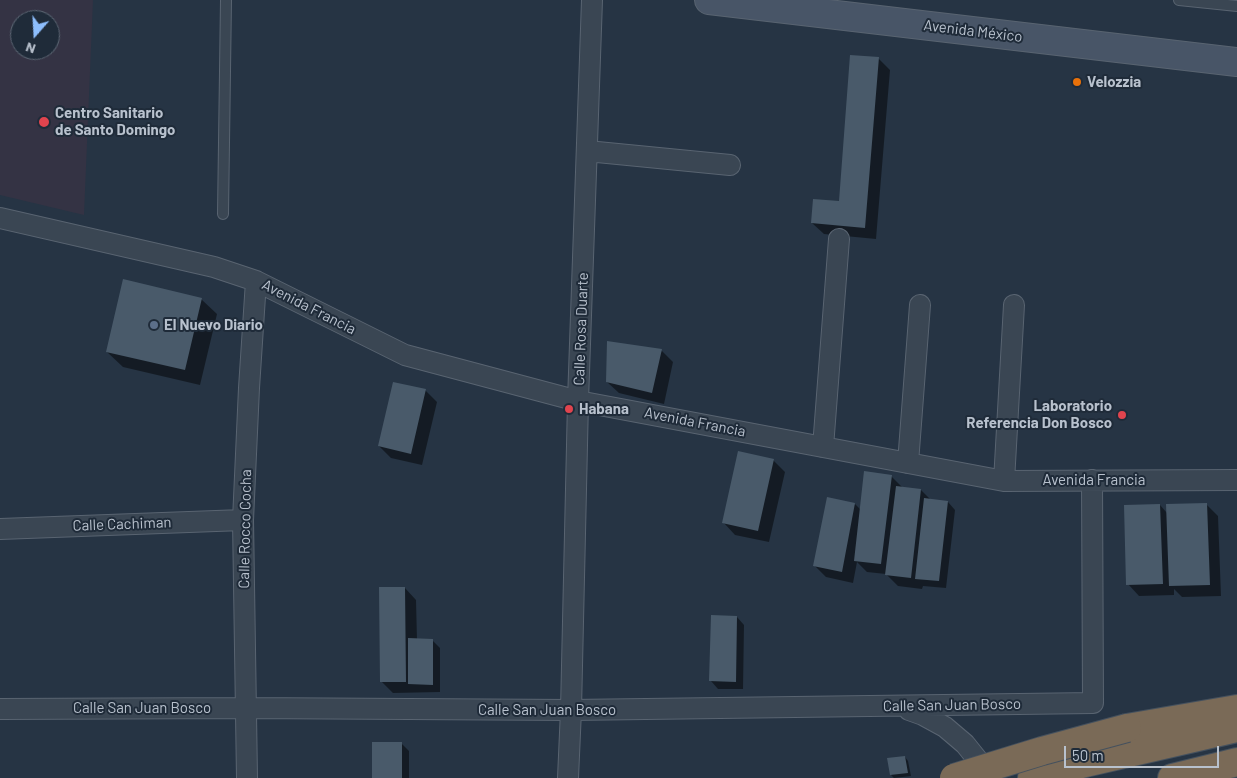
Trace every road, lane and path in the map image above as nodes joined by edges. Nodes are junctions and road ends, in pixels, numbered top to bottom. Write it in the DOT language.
graph roads {
  1 [pos="226,0"];
  2 [pos="592,0"];
  3 [pos="709,0"];
  4 [pos="1179,0"];
  5 [pos="1209,2"];
  6 [pos="1237,6"];
  7 [pos="1237,62"];
  8 [pos="587,151"];
  9 [pos="730,165"];
  10 [pos="223,214"];
  11 [pos="0,218"];
  12 [pos="839,239"];
  13 [pos="256,281"];
  14 [pos="920,305"];
  15 [pos="1014,305"];
  16 [pos="578,401"];
  17 [pos="823,446"];
  18 [pos="908,462"];
  19 [pos="1092,480"];
  20 [pos="1237,480"];
  21 [pos="1004,481"];
  22 [pos="243,520"];
  23 [pos="0,529"];
  24 [pos="899,707"];
  25 [pos="0,708"];
  26 [pos="246,708"];
  27 [pos="1237,709"];
  28 [pos="571,710"];
  29 [pos="1237,728"];
  30 [pos="1237,762"];
  31 [pos="247,778"];
  32 [pos="568,778"];
  33 [pos="954,778"];
  34 [pos="988,778"];
  35 [pos="1032,778"];
  36 [pos="1172,778"];
  1 -- 10 [label="lane"];
  2 -- 8 [label="street, Calle Rosa Duarte"];
  3 -- 7 [label="main road, Avenida México"];
  4 -- 5 [label="lane"];
  5 -- 6 [label="lane"];
  8 -- 9 [label="street"];
  8 -- 16 [label="street, Calle Rosa Duarte"];
  11 -- 13 [label="street, Avenida Francia"];
  12 -- 17 [label="street"];
  13 -- 16 [label="street, Avenida Francia"];
  13 -- 22 [label="street, Calle Rocco Cocha"];
  14 -- 18 [label="street"];
  15 -- 21 [label="street"];
  16 -- 17 [label="street, Avenida Francia"];
  16 -- 28 [label="street, Calle Rosa Duarte"];
  17 -- 18 [label="street, Avenida Francia"];
  18 -- 21 [label="street, Avenida Francia"];
  19 -- 20 [label="street, Avenida Francia"];
  19 -- 21 [label="street, Avenida Francia"];
  19 -- 24 [label="street, Calle San Juan Bosco"];
  22 -- 23 [label="street, Calle Cachiman"];
  22 -- 26 [label="street, Calle Rocco Cocha"];
  24 -- 28 [label="street, Calle San Juan Bosco"];
  24 -- 34 [label="street"];
  25 -- 26 [label="street, Calle San Juan Bosco"];
  26 -- 28 [label="street, Calle San Juan Bosco"];
  26 -- 31 [label="street, Calle Rocco Cocha"];
  27 -- 33 [label="highway, bridge"];
  28 -- 32 [label="street, Calle Rosa Duarte"];
  29 -- 35 [label="highway"];
  30 -- 36 [label="highway"];
}
